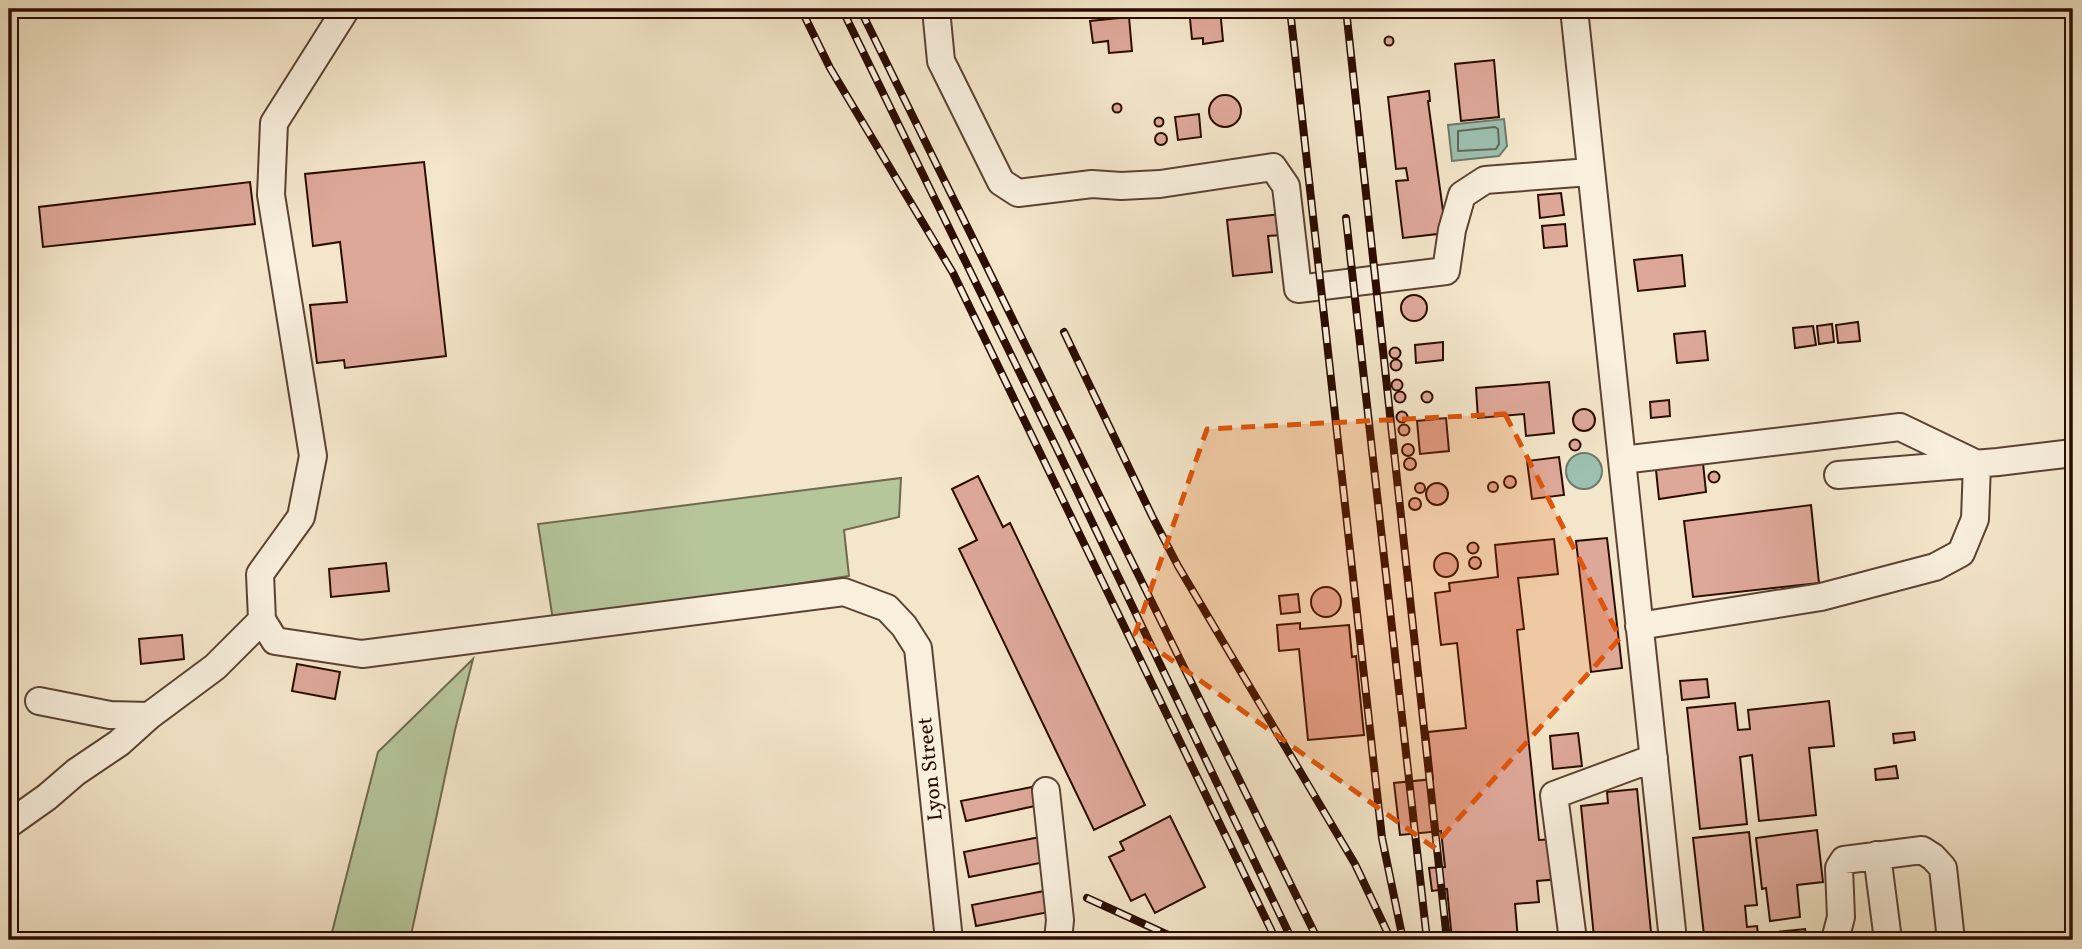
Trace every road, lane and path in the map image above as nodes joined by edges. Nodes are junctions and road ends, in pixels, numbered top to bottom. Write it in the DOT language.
graph roads {
  1 [pos="346,9"];
  2 [pos="936,9"];
  3 [pos="1574,9"];
  4 [pos="1590,172"];
  5 [pos="2073,453"];
  6 [pos="1622,460"];
  7 [pos="1977,464"];
  8 [pos="1838,475"];
  9 [pos="262,620"];
  10 [pos="1639,626"];
  11 [pos="40,701"];
  12 [pos="149,716"];
  13 [pos="1654,758"];
  14 [pos="1046,792"];
  15 [pos="9,824"];
  16 [pos="1877,855"];
  17 [pos="950,940"];
  18 [pos="1058,940"];
  19 [pos="1573,940"];
  20 [pos="1674,940"];
  21 [pos="1835,940"];
  22 [pos="1888,940"];
  23 [pos="1951,940"];
  1 -- 9 [label="street"];
  2 -- 4 [label="street"];
  3 -- 4 [label="street"];
  4 -- 6 [label="street"];
  5 -- 7 [label="street"];
  6 -- 7 [label="street"];
  6 -- 10 [label="street"];
  7 -- 8 [label="street"];
  7 -- 10 [label="street"];
  9 -- 12 [label="street"];
  9 -- 17 [label="street, Lyon Street"];
  10 -- 13 [label="street"];
  11 -- 12 [label="street"];
  12 -- 15 [label="street"];
  13 -- 19 [label="street"];
  13 -- 20 [label="street"];
  14 -- 18 [label="street"];
  16 -- 21 [label="street"];
  16 -- 22 [label="street"];
  16 -- 23 [label="street"];
}
